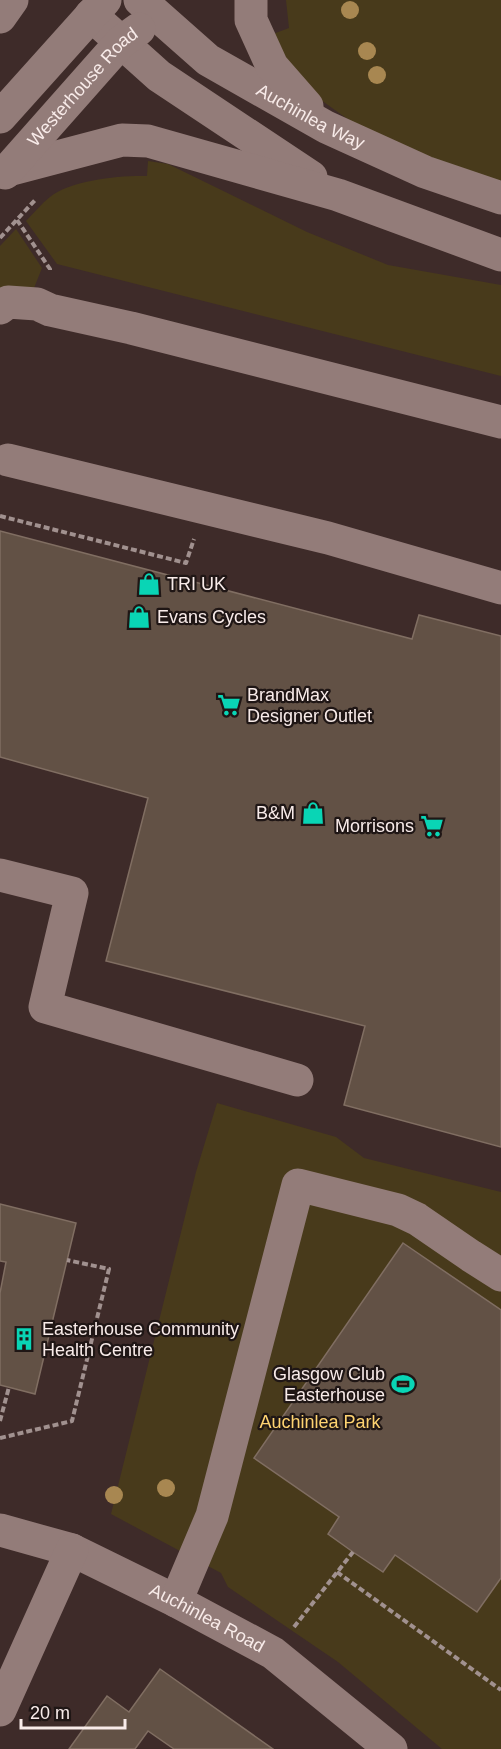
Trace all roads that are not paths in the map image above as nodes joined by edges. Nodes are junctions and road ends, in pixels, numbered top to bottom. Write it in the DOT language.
graph roads {
  1 [pos="12,0"];
  2 [pos="251,0"];
  3 [pos="155,5"];
  4 [pos="98,7"];
  5 [pos="0,17"];
  6 [pos="121,42"];
  7 [pos="0,117"];
  8 [pos="326,127"];
  9 [pos="4,175"];
  10 [pos="338,195"];
  11 [pos="501,198"];
  12 [pos="501,255"];
  13 [pos="0,308"];
  14 [pos="501,422"];
  15 [pos="8,460"];
  16 [pos="501,588"];
  17 [pos="0,875"];
  18 [pos="297,1080"];
  19 [pos="501,1275"];
  20 [pos="0,1530"];
  21 [pos="72,1550"];
  22 [pos="176,1601"];
  23 [pos="0,1710"];
  24 [pos="391,1749"];
  1 -- 5 [label="street"];
  2 -- 8 [label="street"];
  3 -- 6 [label="street, Westerhouse Road"];
  3 -- 8 [label="street, Auchinlea Way"];
  4 -- 6 [label="street"];
  4 -- 7 [label="street"];
  6 -- 9 [label="street, Westerhouse Road"];
  6 -- 10 [label="street"];
  8 -- 11 [label="street, Auchinlea Way"];
  9 -- 10 [label="street"];
  10 -- 12 [label="street"];
  13 -- 14 [label="street"];
  15 -- 16 [label="street"];
  17 -- 18 [label="street"];
  19 -- 22 [label="street"];
  20 -- 21 [label="street, Auchinlea Road"];
  21 -- 22 [label="street, Auchinlea Road"];
  21 -- 23 [label="street"];
  22 -- 24 [label="street, Auchinlea Road"];
}
